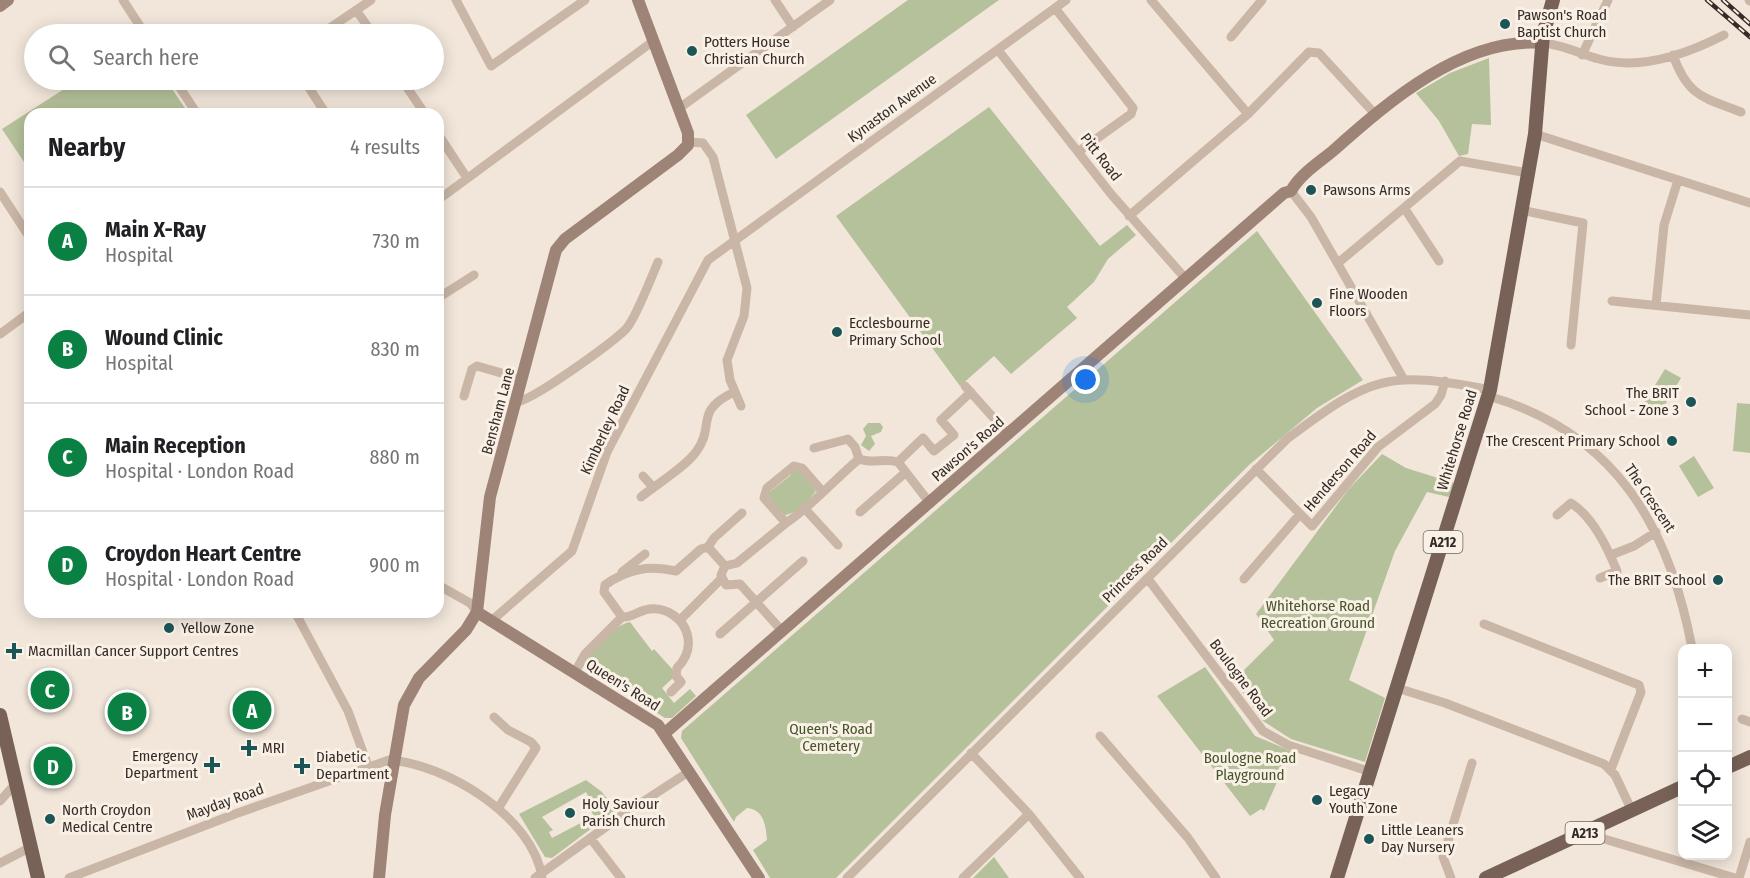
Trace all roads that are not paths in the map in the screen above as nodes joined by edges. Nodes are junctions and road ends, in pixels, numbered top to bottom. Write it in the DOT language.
graph roads {
  1 [pos="9,0"];
  2 [pos="123,0"];
  3 [pos="371,0"];
  4 [pos="456,0"];
  5 [pos="585,0"];
  6 [pos="638,0"];
  7 [pos="775,0"];
  8 [pos="830,0"];
  9 [pos="1066,0"];
  10 [pos="1151,0"];
  11 [pos="1262,0"];
  12 [pos="1552,0"];
  13 [pos="1608,0"];
  14 [pos="0,6"];
  15 [pos="1055,8"];
  16 [pos="356,10"];
  17 [pos="139,24"];
  18 [pos="336,24"];
  19 [pos="366,24"];
  20 [pos="793,27"];
  21 [pos="1724,35"];
  22 [pos="1232,37"];
  23 [pos="652,42"];
  24 [pos="1542,43"];
  25 [pos="998,50"];
  26 [pos="1582,55"];
  27 [pos="1674,55"];
  28 [pos="181,90"];
  29 [pos="310,90"];
  30 [pos="409,90"];
  31 [pos="193,108"];
  32 [pos="322,108"];
  33 [pos="421,108"];
  34 [pos="678,109"];
  35 [pos="1741,112"];
  36 [pos="1248,114"];
  37 [pos="1375,114"];
  38 [pos="1535,134"];
  39 [pos="689,142"];
  40 [pos="444,143"];
  41 [pos="1078,152"];
  42 [pos="1528,173"];
  43 [pos="467,178"];
  44 [pos="1678,180"];
  45 [pos="1291,191"];
  46 [pos="0,192"];
  47 [pos="444,195"];
  48 [pos="1750,203"];
  49 [pos="1405,209"];
  50 [pos="1521,210"];
  51 [pos="1129,216"];
  52 [pos="24,229"];
  53 [pos="735,238"];
  54 [pos="1434,258"];
  55 [pos="658,262"];
  56 [pos="1338,263"];
  57 [pos="474,275"];
  58 [pos="1185,278"];
  59 [pos="444,294"];
  60 [pos="1612,301"];
  61 [pos="1656,305"];
  62 [pos="1750,315"];
  63 [pos="24,316"];
  64 [pos="0,334"];
  65 [pos="1571,345"];
  66 [pos="1403,378"];
  67 [pos="522,379"];
  68 [pos="1445,381"];
  69 [pos="734,392"];
  70 [pos="1489,393"];
  71 [pos="464,396"];
  72 [pos="515,402"];
  73 [pos="741,406"];
  74 [pos="1008,434"];
  75 [pos="814,448"];
  76 [pos="859,459"];
  77 [pos="898,462"];
  78 [pos="1256,469"];
  79 [pos="905,473"];
  80 [pos="643,476"];
  81 [pos="653,487"];
  82 [pos="822,491"];
  83 [pos="641,497"];
  84 [pos="929,502"];
  85 [pos="806,510"];
  86 [pos="860,512"];
  87 [pos="742,513"];
  88 [pos="1300,514"];
  89 [pos="1557,515"];
  90 [pos="786,523"];
  91 [pos="1656,532"];
  92 [pos="838,545"];
  93 [pos="708,547"];
  94 [pos="645,554"];
  95 [pos="1611,555"];
  96 [pos="803,561"];
  97 [pos="725,566"];
  98 [pos="620,574"];
  99 [pos="1600,578"];
  100 [pos="721,579"];
  101 [pos="1148,579"];
  102 [pos="1244,579"];
  103 [pos="444,588"];
  104 [pos="757,601"];
  105 [pos="477,612"];
  106 [pos="622,616"];
  107 [pos="298,618"];
  108 [pos="680,620"];
  109 [pos="490,622"];
  110 [pos="1484,624"];
  111 [pos="782,631"];
  112 [pos="720,634"];
  113 [pos="1691,644"];
  114 [pos="575,672"];
  115 [pos="1397,688"];
  116 [pos="671,692"];
  117 [pos="0,715"];
  118 [pos="494,717"];
  119 [pos="665,733"];
  120 [pos="1100,736"];
  121 [pos="971,753"];
  122 [pos="1750,757"];
  123 [pos="394,761"];
  124 [pos="1472,763"];
  125 [pos="1732,765"];
  126 [pos="368,766"];
  127 [pos="1611,770"];
  128 [pos="690,771"];
  129 [pos="1371,772"];
  130 [pos="17,782"];
  131 [pos="1678,789"];
  132 [pos="21,798"];
  133 [pos="2,799"];
  134 [pos="499,807"];
  135 [pos="1632,811"];
  136 [pos="1029,814"];
  137 [pos="1591,830"];
  138 [pos="591,839"];
  139 [pos="1750,842"];
  140 [pos="31,847"];
  141 [pos="0,863"];
  142 [pos="1747,864"];
  143 [pos="857,874"];
  144 [pos="540,877"];
  145 [pos="38,878"];
  146 [pos="69,878"];
  147 [pos="378,878"];
  148 [pos="621,878"];
  149 [pos="759,878"];
  150 [pos="847,878"];
  151 [pos="963,878"];
  152 [pos="1080,878"];
  153 [pos="1216,878"];
  154 [pos="1337,878"];
  155 [pos="1451,878"];
  156 [pos="1486,878"];
  157 [pos="1737,878"];
  1 -- 14 [label="street"];
  2 -- 17 [label="street"];
  3 -- 16 [label="street"];
  4 -- 5 [label="street"];
  6 -- 23 [label="street"];
  7 -- 20 [label="street"];
  8 -- 20 [label="street"];
  9 -- 15 [label="street, Kynaston Avenue"];
  10 -- 36 [label="street"];
  11 -- 22 [label="street"];
  12 -- 24 [label="main road, Whitehorse Road / A212"];
  13 -- 26 [label="street"];
  15 -- 25 [label="street, Kynaston Avenue"];
  15 -- 41 [label="street"];
  16 -- 18 [label="street"];
  16 -- 19 [label="street"];
  20 -- 34 [label="street"];
  21 -- 27 [label="street"];
  23 -- 34 [label="street"];
  23 -- 43 [label="street"];
  24 -- 26 [label="street"];
  24 -- 37 [label="street"];
  24 -- 38 [label="main road, Whitehorse Road / A212"];
  25 -- 41 [label="street, Pitt Road"];
  25 -- 53 [label="street, Kynaston Avenue"];
  26 -- 27 [label="street"];
  27 -- 35 [label="street"];
  28 -- 31 [label="street"];
  29 -- 32 [label="street"];
  30 -- 33 [label="street"];
  34 -- 39 [label="street"];
  36 -- 37 [label="street"];
  36 -- 51 [label="street"];
  37 -- 45 [label="street, Pawson's Road"];
  38 -- 42 [label="main road, Whitehorse Road / A212"];
  38 -- 44 [label="street"];
  39 -- 53 [label="street"];
  39 -- 67 [label="street, Bensham Lane"];
  40 -- 43 [label="street"];
  41 -- 51 [label="street, Pitt Road"];
  42 -- 49 [label="street"];
  42 -- 50 [label="main road, Whitehorse Road / A212"];
  43 -- 47 [label="street"];
  44 -- 48 [label="street"];
  44 -- 61 [label="street"];
  45 -- 56 [label="street"];
  45 -- 58 [label="street, Pawson's Road"];
  46 -- 52 [label="street"];
  49 -- 54 [label="street"];
  49 -- 56 [label="street"];
  50 -- 65 [label="street"];
  50 -- 70 [label="main road, Whitehorse Road / A212"];
  51 -- 58 [label="street, Pitt Road"];
  53 -- 69 [label="street"];
  53 -- 109 [label="street, Kimberley Road"];
  55 -- 72 [label="street"];
  56 -- 66 [label="street"];
  57 -- 59 [label="street"];
  58 -- 74 [label="street, Pawson's Road"];
  60 -- 61 [label="street"];
  61 -- 62 [label="street"];
  63 -- 64 [label="street"];
  66 -- 68 [label="street, Princess Road"];
  66 -- 78 [label="street, Princess Road"];
  67 -- 71 [label="street"];
  67 -- 72 [label="street, Bensham Lane"];
  68 -- 70 [label="street, Princess Road"];
  68 -- 88 [label="street, Henderson Road"];
  69 -- 73 [label="street"];
  69 -- 81 [label="street"];
  70 -- 91 [label="street, The Crescent"];
  70 -- 115 [label="main road, Whitehorse Road / A212"];
  72 -- 105 [label="street, Bensham Lane"];
  74 -- 77 [label="street"];
  74 -- 84 [label="street, Pawson's Road"];
  75 -- 76 [label="street"];
  76 -- 77 [label="street"];
  76 -- 82 [label="street"];
  77 -- 79 [label="street"];
  78 -- 88 [label="street, Henderson Road"];
  78 -- 101 [label="street, Princess Road"];
  79 -- 84 [label="street"];
  79 -- 86 [label="street"];
  80 -- 81 [label="street"];
  81 -- 83 [label="street"];
  82 -- 85 [label="street"];
  82 -- 90 [label="street"];
  84 -- 111 [label="street, Pawson's Road"];
  85 -- 90 [label="street"];
  85 -- 92 [label="street"];
  87 -- 93 [label="street"];
  88 -- 102 [label="street"];
  89 -- 95 [label="street"];
  90 -- 97 [label="street"];
  91 -- 95 [label="street"];
  91 -- 113 [label="street, The Crescent"];
  93 -- 97 [label="street"];
  93 -- 98 [label="street"];
  94 -- 98 [label="street"];
  95 -- 99 [label="street"];
  96 -- 104 [label="street"];
  97 -- 100 [label="street"];
  98 -- 106 [label="street"];
  100 -- 104 [label="street"];
  100 -- 108 [label="street"];
  101 -- 121 [label="street, Princess Road"];
  101 -- 129 [label="street, Boulogne Road"];
  103 -- 105 [label="street"];
  104 -- 111 [label="street"];
  104 -- 112 [label="street"];
  105 -- 109 [label="street, Queen's Road"];
  105 -- 123 [label="street, Bensham Lane"];
  106 -- 108 [label="street"];
  106 -- 114 [label="street"];
  107 -- 126 [label="street"];
  108 -- 116 [label="street"];
  109 -- 114 [label="street, Queen's Road"];
  110 -- 127 [label="street"];
  111 -- 119 [label="street, Pawson's Road"];
  114 -- 119 [label="street, Queen's Road"];
  115 -- 127 [label="street"];
  115 -- 129 [label="main road, Whitehorse Road / A212"];
  117 -- 130 [label="main road"];
  118 -- 134 [label="street"];
  119 -- 128 [label="street, Queen's Road"];
  120 -- 153 [label="street"];
  121 -- 136 [label="street"];
  121 -- 143 [label="street, Princess Road"];
  122 -- 125 [label="main road"];
  123 -- 126 [label="street, Mayday Road"];
  123 -- 134 [label="street"];
  123 -- 147 [label="street, Bensham Lane"];
  124 -- 155 [label="street"];
  126 -- 146 [label="street, Mayday Road"];
  127 -- 135 [label="street"];
  128 -- 138 [label="street"];
  128 -- 149 [label="street, Queen's Road"];
  129 -- 154 [label="main road, Whitehorse Road / A212"];
  130 -- 132 [label="main road"];
  130 -- 133 [label="street"];
  131 -- 135 [label="main road, A213"];
  132 -- 133 [label="street"];
  132 -- 140 [label="main road"];
  134 -- 144 [label="street"];
  135 -- 137 [label="main road, A213"];
  136 -- 151 [label="street"];
  136 -- 152 [label="street"];
  137 -- 156 [label="main road, A213"];
  137 -- 157 [label="street"];
  138 -- 144 [label="street"];
  138 -- 148 [label="street"];
  139 -- 142 [label="street"];
  140 -- 141 [label="street"];
  140 -- 145 [label="main road"];
  142 -- 157 [label="street"];
  143 -- 150 [label="street, Princess Road"];
}
